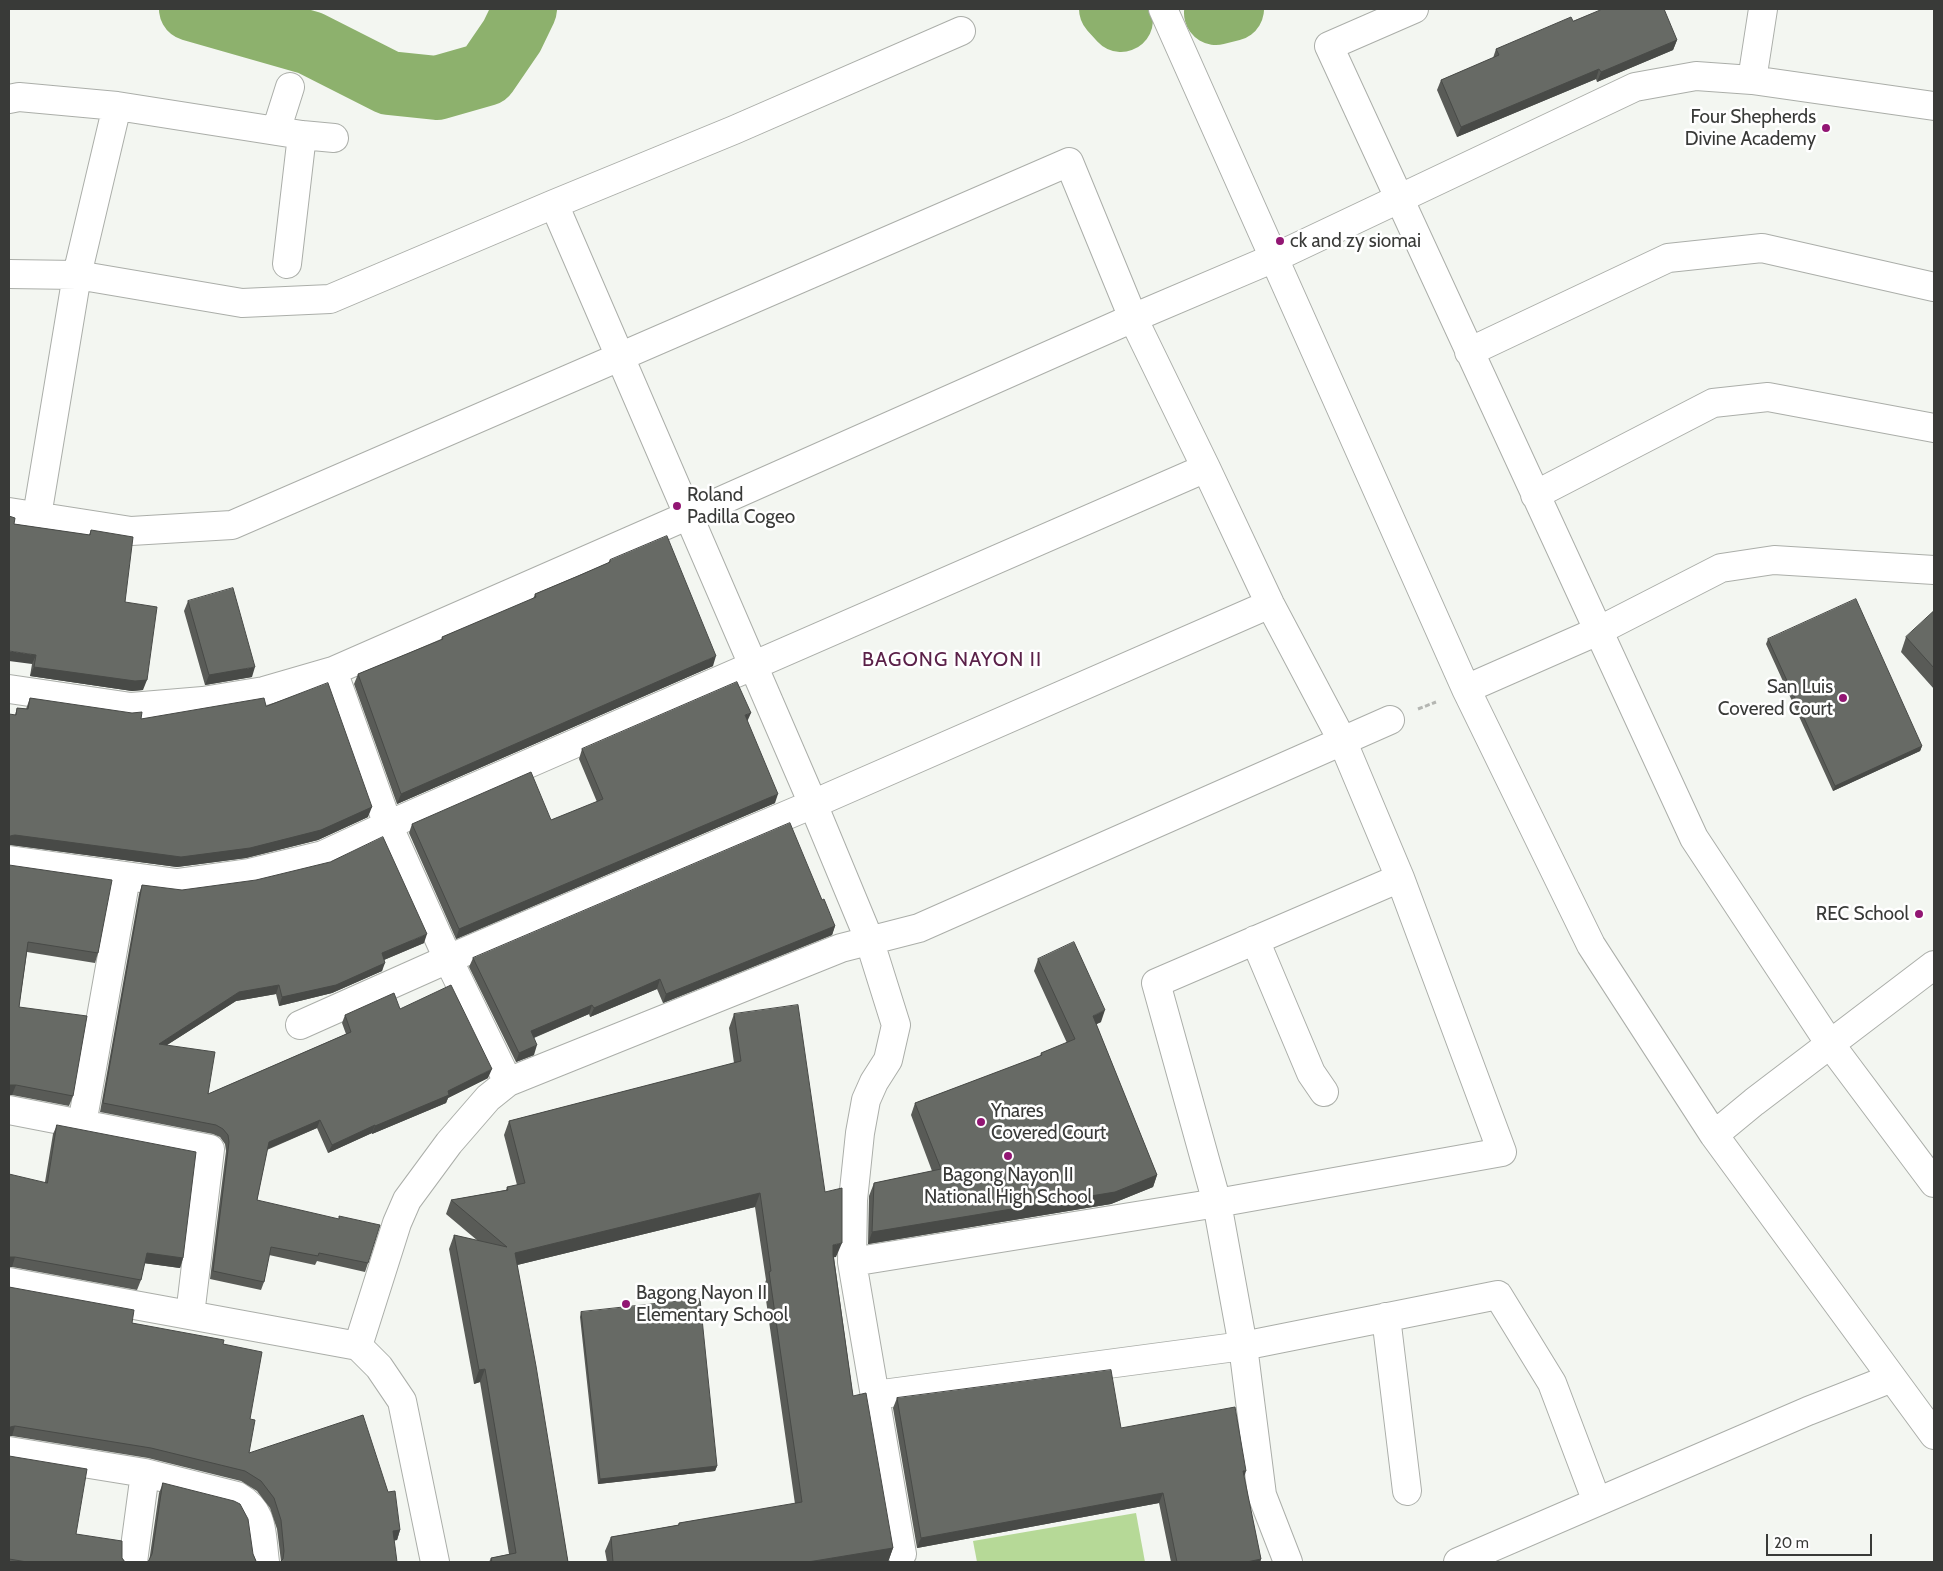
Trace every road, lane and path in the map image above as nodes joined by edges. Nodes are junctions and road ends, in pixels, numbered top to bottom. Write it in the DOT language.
graph roads {
  1 [pos="1163,9"];
  2 [pos="1414,9"];
  3 [pos="1763,9"];
  4 [pos="961,31"];
  5 [pos="1752,80"];
  6 [pos="290,88"];
  7 [pos="9,99"];
  8 [pos="117,106"];
  9 [pos="1934,106"];
  10 [pos="276,131"];
  11 [pos="302,135"];
  12 [pos="334,138"];
  13 [pos="1398,200"];
  14 [pos="554,204"];
  15 [pos="1274,258"];
  16 [pos="287,264"];
  17 [pos="9,274"];
  18 [pos="78,275"];
  19 [pos="1934,286"];
  20 [pos="1133,318"];
  21 [pos="1469,352"];
  22 [pos="619,356"];
  23 [pos="1934,428"];
  24 [pos="1206,468"];
  25 [pos="1535,495"];
  26 [pos="9,512"];
  27 [pos="689,515"];
  28 [pos="37,516"];
  29 [pos="1934,570"];
  30 [pos="1270,604"];
  31 [pos="1598,632"];
  32 [pos="754,666"];
  33 [pos="333,671"];
  34 [pos="9,689"];
  35 [pos="1466,689"];
  36 [pos="1390,720"];
  37 [pos="1342,740"];
  38 [pos="813,804"];
  39 [pos="388,825"];
  40 [pos="9,860"];
  41 [pos="126,877"];
  42 [pos="1400,878"];
  43 [pos="869,939"];
  44 [pos="1255,940"];
  45 [pos="448,959"];
  46 [pos="1934,966"];
  47 [pos="300,1025"];
  48 [pos="1830,1044"];
  49 [pos="508,1082"];
  50 [pos="1324,1092"];
  51 [pos="9,1110"];
  52 [pos="82,1124"];
  53 [pos="1714,1135"];
  54 [pos="1934,1183"];
  55 [pos="1217,1203"];
  56 [pos="852,1262"];
  57 [pos="9,1282"];
  58 [pos="190,1315"];
  59 [pos="1386,1318"];
  60 [pos="358,1346"];
  61 [pos="1243,1346"];
  62 [pos="1892,1378"];
  63 [pos="875,1395"];
  64 [pos="1934,1435"];
  65 [pos="9,1451"];
  66 [pos="145,1473"];
  67 [pos="1408,1491"];
  68 [pos="1597,1502"];
  69 [pos="902,1554"];
  70 [pos="133,1562"];
  71 [pos="265,1562"];
  72 [pos="435,1562"];
  73 [pos="1288,1562"];
  74 [pos="1458,1562"];
  1 -- 15 [label="street"];
  2 -- 13 [label="street"];
  3 -- 5 [label="street"];
  4 -- 14 [label="street"];
  5 -- 9 [label="street"];
  5 -- 13 [label="street"];
  6 -- 10 [label="street"];
  7 -- 8 [label="street"];
  8 -- 10 [label="street"];
  8 -- 18 [label="street"];
  10 -- 11 [label="street"];
  11 -- 12 [label="street"];
  11 -- 16 [label="street"];
  13 -- 15 [label="street"];
  13 -- 21 [label="street"];
  14 -- 18 [label="street"];
  14 -- 22 [label="street"];
  15 -- 20 [label="street"];
  15 -- 35 [label="street"];
  17 -- 18 [label="street"];
  18 -- 28 [label="street"];
  19 -- 21 [label="street"];
  20 -- 22 [label="street"];
  20 -- 24 [label="street"];
  20 -- 27 [label="street"];
  21 -- 25 [label="street"];
  22 -- 27 [label="street"];
  22 -- 28 [label="street"];
  23 -- 25 [label="street"];
  24 -- 30 [label="street"];
  24 -- 32 [label="street"];
  25 -- 31 [label="street"];
  26 -- 28 [label="street"];
  27 -- 32 [label="street"];
  27 -- 33 [label="street"];
  29 -- 31 [label="street"];
  30 -- 37 [label="street"];
  30 -- 38 [label="street"];
  31 -- 35 [label="street"];
  31 -- 48 [label="street"];
  32 -- 38 [label="street"];
  32 -- 39 [label="street"];
  33 -- 34 [label="street"];
  33 -- 39 [label="street"];
  35 -- 36 [label="path"];
  35 -- 53 [label="street"];
  36 -- 37 [label="street"];
  37 -- 42 [label="street"];
  37 -- 43 [label="street"];
  38 -- 43 [label="street"];
  38 -- 45 [label="street"];
  39 -- 41 [label="street"];
  39 -- 45 [label="street"];
  40 -- 41 [label="street"];
  41 -- 52 [label="street"];
  42 -- 44 [label="street"];
  42 -- 55 [label="street"];
  43 -- 49 [label="street"];
  43 -- 56 [label="street"];
  44 -- 50 [label="street"];
  44 -- 55 [label="street"];
  45 -- 47 [label="street"];
  45 -- 49 [label="street"];
  46 -- 48 [label="street"];
  48 -- 53 [label="street"];
  48 -- 54 [label="street"];
  49 -- 60 [label="street"];
  51 -- 52 [label="street"];
  52 -- 58 [label="street"];
  53 -- 62 [label="street"];
  55 -- 56 [label="street"];
  55 -- 61 [label="street"];
  56 -- 63 [label="street"];
  57 -- 58 [label="street"];
  58 -- 60 [label="street"];
  59 -- 61 [label="street"];
  59 -- 67 [label="street"];
  59 -- 68 [label="street"];
  60 -- 72 [label="street"];
  61 -- 63 [label="street"];
  61 -- 73 [label="street"];
  62 -- 64 [label="street"];
  62 -- 68 [label="street"];
  63 -- 69 [label="street"];
  65 -- 66 [label="street"];
  66 -- 70 [label="street"];
  66 -- 71 [label="street"];
  68 -- 74 [label="street"];
}
